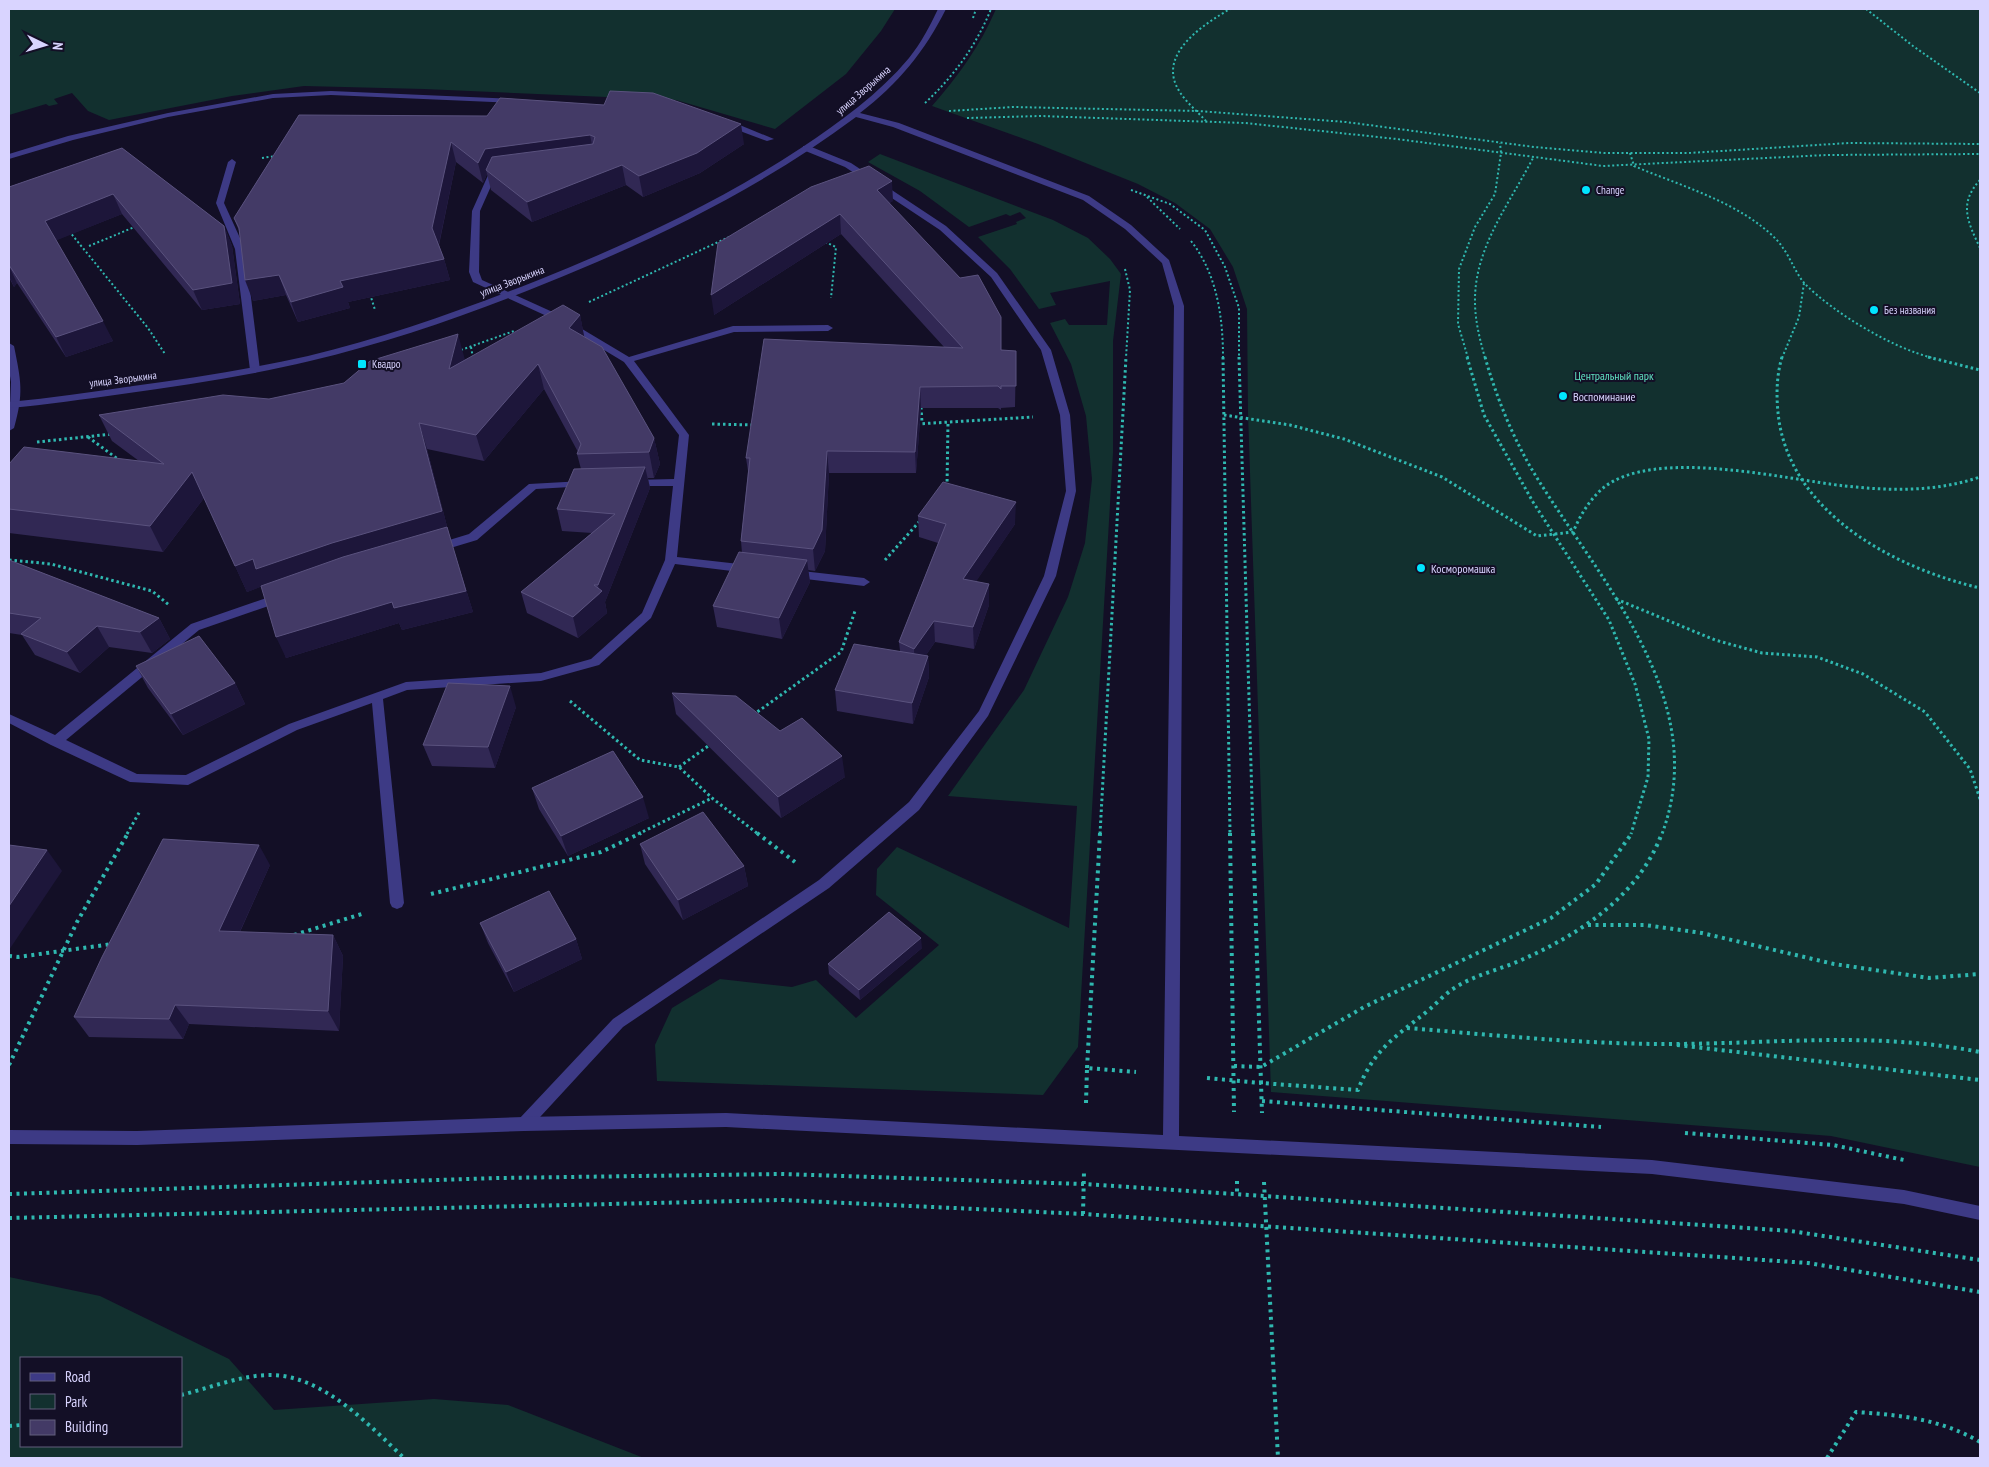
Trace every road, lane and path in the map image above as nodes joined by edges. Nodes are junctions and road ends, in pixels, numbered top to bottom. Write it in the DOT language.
graph roads {
  1 [pos="942,9"];
  2 [pos="1230,9"];
  3 [pos="1866,9"];
  4 [pos="1980,93"];
  5 [pos="522,101"];
  6 [pos="948,111"];
  7 [pos="1198,111"];
  8 [pos="855,114"];
  9 [pos="963,118"];
  10 [pos="718,120"];
  11 [pos="1206,122"];
  12 [pos="770,139"];
  13 [pos="1500,143"];
  14 [pos="1980,144"];
  15 [pos="806,148"];
  16 [pos="1501,153"];
  17 [pos="1630,153"];
  18 [pos="1980,154"];
  19 [pos="278,156"];
  20 [pos="9,157"];
  21 [pos="1533,158"];
  22 [pos="232,162"];
  23 [pos="1634,166"];
  24 [pos="511,170"];
  25 [pos="1980,180"];
  26 [pos="142,224"];
  27 [pos="66,226"];
  28 [pos="1183,232"];
  29 [pos="1188,238"];
  30 [pos="819,239"];
  31 [pos="89,246"];
  32 [pos="1980,248"];
  33 [pos="1804,283"];
  34 [pos="368,286"];
  35 [pos="509,296"];
  36 [pos="375,313"];
  37 [pos="828,328"];
  38 [pos="9,346"];
  39 [pos="471,347"];
  40 [pos="168,360"];
  41 [pos="628,360"];
  42 [pos="474,364"];
  43 [pos="255,370"];
  44 [pos="1980,370"];
  45 [pos="920,398"];
  46 [pos="12,405"];
  47 [pos="1065,415"];
  48 [pos="1224,415"];
  49 [pos="1240,417"];
  50 [pos="948,422"];
  51 [pos="922,423"];
  52 [pos="677,424"];
  53 [pos="912,424"];
  54 [pos="756,425"];
  55 [pos="9,428"];
  56 [pos="87,436"];
  57 [pos="125,464"];
  58 [pos="1980,477"];
  59 [pos="1800,480"];
  60 [pos="679,482"];
  61 [pos="621,483"];
  62 [pos="592,484"];
  63 [pos="947,492"];
  64 [pos="922,520"];
  65 [pos="1573,532"];
  66 [pos="1556,534"];
  67 [pos="428,551"];
  68 [pos="9,560"];
  69 [pos="671,560"];
  70 [pos="758,570"];
  71 [pos="777,572"];
  72 [pos="864,582"];
  73 [pos="1980,588"];
  74 [pos="293,593"];
  75 [pos="1616,599"];
  76 [pos="195,628"];
  77 [pos="541,677"];
  78 [pos="377,696"];
  79 [pos="752,715"];
  80 [pos="9,718"];
  81 [pos="56,742"];
  82 [pos="712,744"];
  83 [pos="679,767"];
  84 [pos="157,781"];
  85 [pos="712,798"];
  86 [pos="1980,799"];
  87 [pos="824,884"];
  88 [pos="397,903"];
  89 [pos="1588,924"];
  90 [pos="290,936"];
  91 [pos="122,944"];
  92 [pos="63,950"];
  93 [pos="9,956"];
  94 [pos="1980,974"];
  95 [pos="1407,1028"];
  96 [pos="1667,1044"];
  97 [pos="1980,1052"];
  98 [pos="9,1066"];
  99 [pos="1234,1066"];
  100 [pos="1261,1067"];
  101 [pos="1980,1080"];
  102 [pos="524,1124"];
  103 [pos="9,1137"];
  104 [pos="1171,1143"];
  105 [pos="1235,1146"];
  106 [pos="9,1194"];
  107 [pos="1237,1195"];
  108 [pos="1264,1197"];
  109 [pos="1980,1213"];
  110 [pos="9,1218"];
  111 [pos="1265,1225"];
  112 [pos="1980,1260"];
  113 [pos="1980,1292"];
  114 [pos="182,1395"];
  115 [pos="1980,1442"];
  116 [pos="404,1458"];
  117 [pos="1278,1458"];
  118 [pos="1827,1458"];
  1 -- 8 [label="street, улица Зворыкина"];
  2 -- 7 [label="path"];
  3 -- 4 [label="path"];
  5 -- 20 [label="street"];
  6 -- 7 [label="path"];
  7 -- 11 [label="path"];
  7 -- 13 [label="path"];
  8 -- 15 [label="street, улица Зворыкина"];
  8 -- 104 [label="street"];
  9 -- 11 [label="path"];
  10 -- 12 [label="street"];
  11 -- 16 [label="path"];
  13 -- 16 [label="path"];
  13 -- 17 [label="path"];
  14 -- 17 [label="path"];
  15 -- 35 [label="street, улица Зворыкина"];
  15 -- 47 [label="street"];
  16 -- 21 [label="path"];
  16 -- 66 [label="path"];
  17 -- 23 [label="path"];
  18 -- 23 [label="path"];
  19 -- 22 [label="path"];
  21 -- 23 [label="path"];
  21 -- 65 [label="path"];
  22 -- 43 [label="street"];
  23 -- 33 [label="path"];
  24 -- 35 [label="street"];
  25 -- 32 [label="path"];
  26 -- 31 [label="path"];
  27 -- 40 [label="path"];
  28 -- 49 [label="path"];
  29 -- 48 [label="path"];
  30 -- 37 [label="path"];
  33 -- 44 [label="path"];
  33 -- 59 [label="path"];
  34 -- 36 [label="path"];
  35 -- 41 [label="street"];
  35 -- 43 [label="street, улица Зворыкина"];
  37 -- 41 [label="street"];
  38 -- 46 [label="street"];
  39 -- 42 [label="path"];
  41 -- 52 [label="street"];
  43 -- 46 [label="street, улица Зворыкина"];
  45 -- 51 [label="path"];
  46 -- 55 [label="street"];
  47 -- 50 [label="path"];
  47 -- 87 [label="street"];
  48 -- 49 [label="path"];
  48 -- 99 [label="path"];
  49 -- 66 [label="path"];
  49 -- 100 [label="path"];
  50 -- 51 [label="path"];
  50 -- 63 [label="path"];
  51 -- 53 [label="path"];
  52 -- 54 [label="path"];
  52 -- 60 [label="street"];
  56 -- 57 [label="path"];
  58 -- 59 [label="path"];
  59 -- 65 [label="path"];
  59 -- 73 [label="path"];
  60 -- 61 [label="street"];
  60 -- 69 [label="street"];
  62 -- 67 [label="street"];
  64 -- 72 [label="path"];
  65 -- 66 [label="path"];
  65 -- 75 [label="path"];
  66 -- 100 [label="path"];
  68 -- 76 [label="path"];
  69 -- 70 [label="street"];
  69 -- 77 [label="street"];
  71 -- 72 [label="street"];
  72 -- 79 [label="path"];
  74 -- 76 [label="street"];
  75 -- 86 [label="path"];
  75 -- 89 [label="path"];
  76 -- 81 [label="street"];
  77 -- 78 [label="street"];
  77 -- 83 [label="path"];
  78 -- 84 [label="street"];
  78 -- 88 [label="street"];
  80 -- 81 [label="street"];
  81 -- 84 [label="street"];
  82 -- 83 [label="path"];
  83 -- 85 [label="path"];
  84 -- 92 [label="path"];
  85 -- 87 [label="path"];
  85 -- 88 [label="path"];
  87 -- 102 [label="street"];
  88 -- 90 [label="path"];
  89 -- 94 [label="path"];
  89 -- 95 [label="path"];
  91 -- 92 [label="path"];
  92 -- 93 [label="path"];
  92 -- 98 [label="path"];
  95 -- 96 [label="path"];
  95 -- 100 [label="path"];
  96 -- 97 [label="path"];
  96 -- 101 [label="path"];
  99 -- 100 [label="path"];
  99 -- 105 [label="path"];
  102 -- 103 [label="street"];
  102 -- 104 [label="street"];
  104 -- 105 [label="street"];
  105 -- 107 [label="path"];
  105 -- 109 [label="street"];
  106 -- 107 [label="path"];
  107 -- 108 [label="path"];
  108 -- 111 [label="path"];
  108 -- 112 [label="path"];
  110 -- 111 [label="path"];
  111 -- 113 [label="path"];
  111 -- 117 [label="path"];
  114 -- 116 [label="path"];
  115 -- 118 [label="path"];
}
